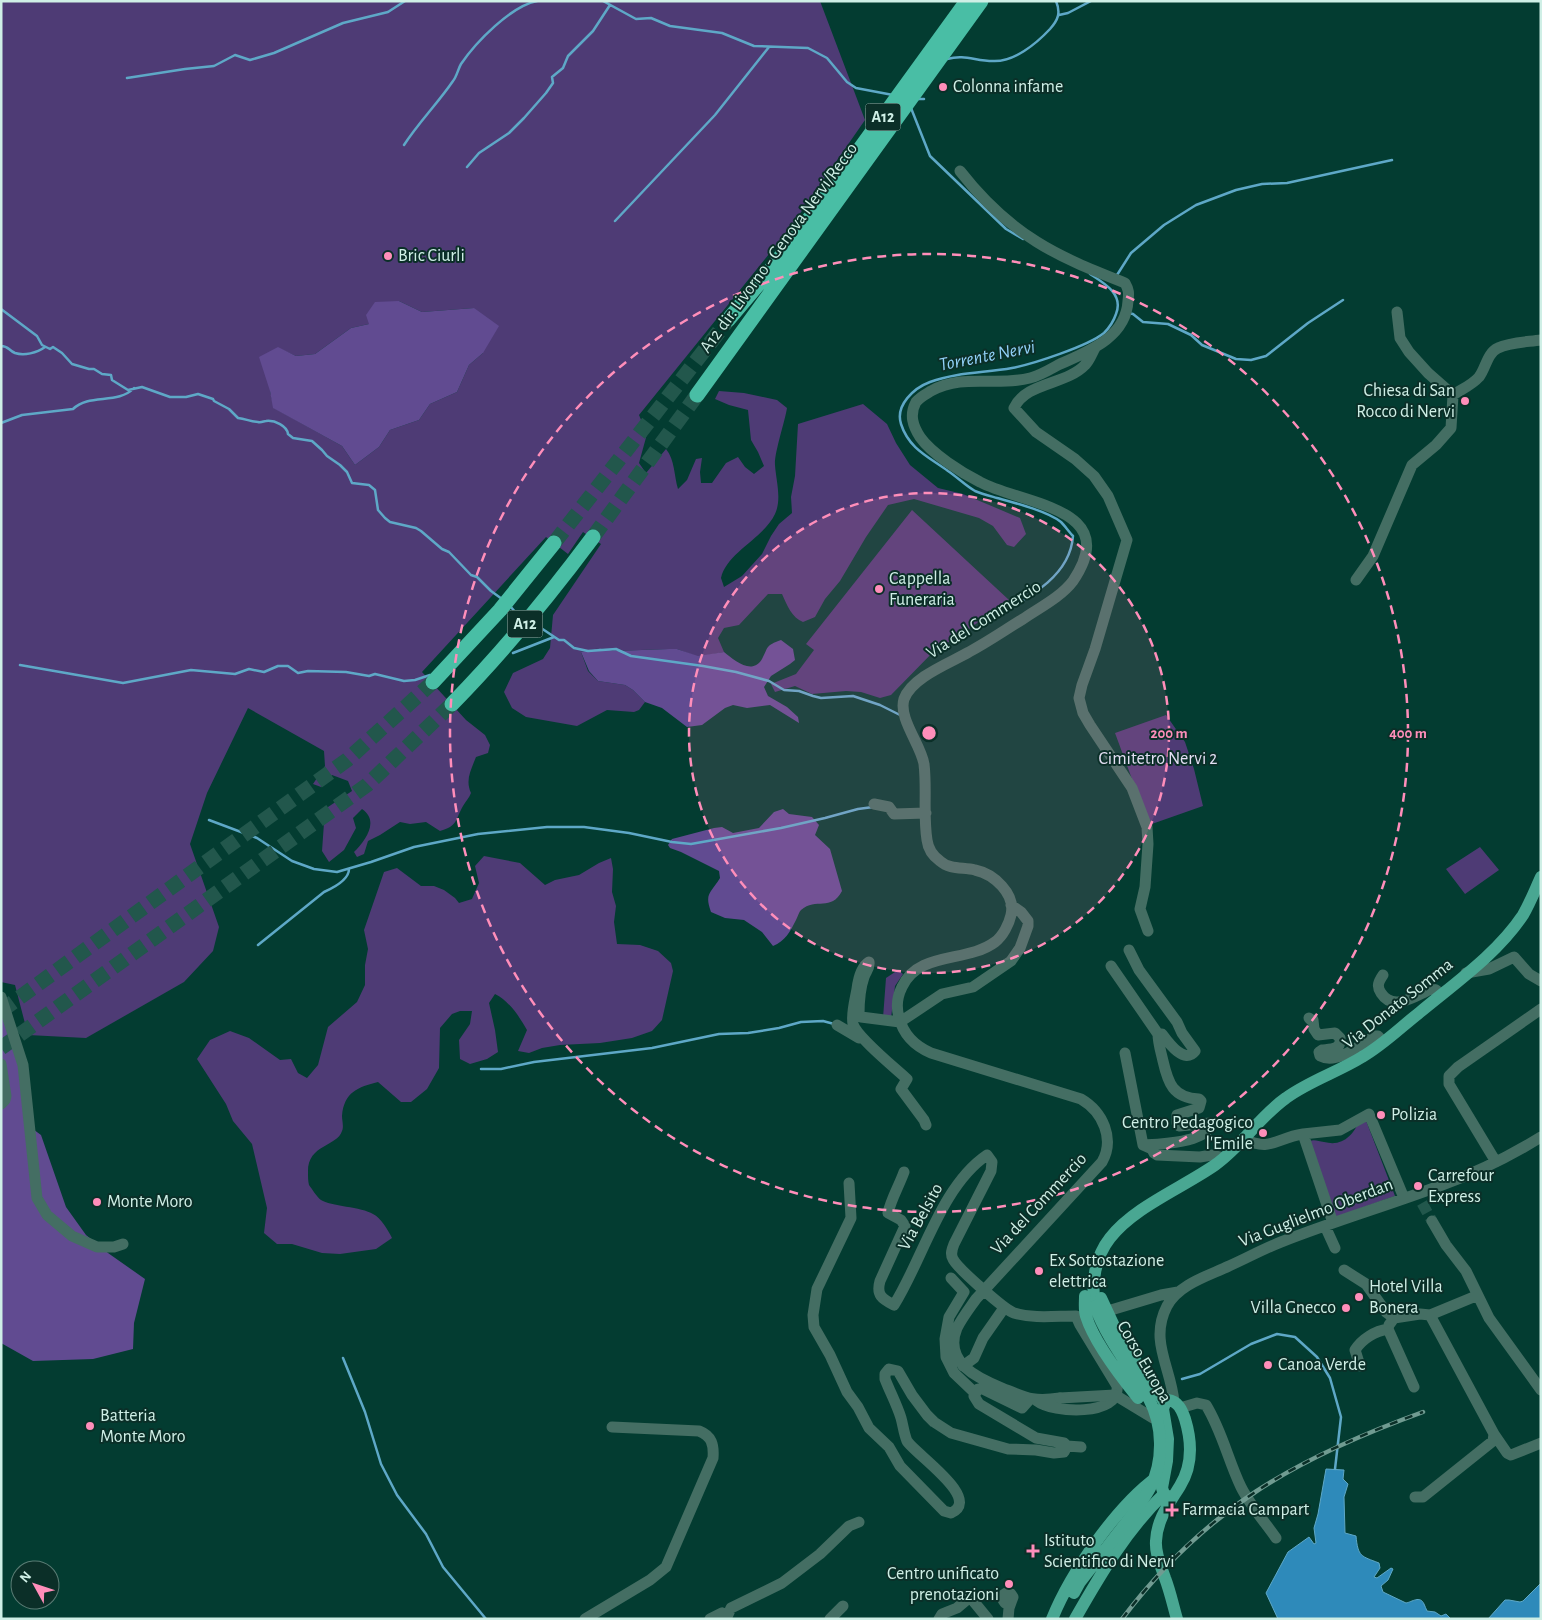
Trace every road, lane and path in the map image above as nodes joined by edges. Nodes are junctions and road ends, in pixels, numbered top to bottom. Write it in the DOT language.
graph roads {
  1 [pos="967,1"];
  2 [pos="981,1"];
  3 [pos="960,171"];
  4 [pos="803,236"];
  5 [pos="1397,312"];
  6 [pos="728,320"];
  7 [pos="1541,340"];
  8 [pos="1095,348"];
  9 [pos="1452,393"];
  10 [pos="697,395"];
  11 [pos="593,538"];
  12 [pos="554,543"];
  13 [pos="1356,580"];
  14 [pos="433,682"];
  15 [pos="452,704"];
  16 [pos="874,804"];
  17 [pos="923,813"];
  18 [pos="1541,877"];
  19 [pos="1012,905"];
  20 [pos="1148,931"];
  21 [pos="1129,950"];
  22 [pos="1111,966"];
  23 [pos="1466,973"];
  24 [pos="1383,975"];
  25 [pos="1541,981"];
  26 [pos="1441,994"];
  27 [pos="1,997"];
  28 [pos="1541,1009"];
  29 [pos="1309,1018"];
  30 [pos="900,1022"];
  31 [pos="837,1025"];
  32 [pos="1158,1034"];
  33 [pos="867,1042"];
  34 [pos="1383,1042"];
  35 [pos="1125,1053"];
  36 [pos="1,1064"];
  37 [pos="1,1104"];
  38 [pos="926,1125"];
  39 [pos="1302,1134"];
  40 [pos="1541,1137"];
  41 [pos="1244,1139"];
  42 [pos="1143,1145"];
  43 [pos="1224,1158"];
  44 [pos="1496,1162"];
  45 [pos="904,1172"];
  46 [pos="849,1183"];
  47 [pos="1404,1198"];
  48 [pos="1432,1221"];
  49 [pos="1329,1224"];
  50 [pos="123,1244"];
  51 [pos="1335,1248"];
  52 [pos="1096,1267"];
  53 [pos="1344,1270"];
  54 [pos="951,1278"];
  55 [pos="984,1289"];
  56 [pos="1178,1292"];
  57 [pos="1476,1296"];
  58 [pos="1098,1302"];
  59 [pos="1004,1308"];
  60 [pos="1111,1310"];
  61 [pos="1430,1315"];
  62 [pos="1394,1318"];
  63 [pos="1388,1329"];
  64 [pos="963,1366"];
  65 [pos="1360,1366"];
  66 [pos="1414,1387"];
  67 [pos="1541,1390"];
  68 [pos="975,1393"];
  69 [pos="1033,1400"];
  70 [pos="1169,1400"];
  71 [pos="1153,1418"];
  72 [pos="612,1427"];
  73 [pos="1167,1430"];
  74 [pos="1494,1434"];
  75 [pos="1541,1443"];
  76 [pos="1067,1446"];
  77 [pos="1081,1447"];
  78 [pos="1165,1471"];
  79 [pos="1168,1496"];
  80 [pos="1416,1497"];
  81 [pos="859,1522"];
  82 [pos="1276,1538"];
  83 [pos="1104,1550"];
  84 [pos="1010,1604"];
  85 [pos="843,1606"];
  86 [pos="585,1619"];
  87 [pos="710,1619"];
  88 [pos="726,1619"];
  89 [pos="830,1619"];
  90 [pos="939,1619"];
  91 [pos="988,1619"];
  92 [pos="1008,1619"];
  93 [pos="1052,1619"];
  94 [pos="1060,1619"];
  95 [pos="1068,1619"];
  96 [pos="1075,1619"];
  97 [pos="1177,1619"];
  1 -- 4 [label="highway, A12"];
  2 -- 4 [label="highway, A12 dir. Livorno - Genova Nervi/Recco / A12"];
  3 -- 8 [label="street, Via del Commercio"];
  4 -- 6 [label="highway, A12"];
  4 -- 10 [label="highway, A12 dir. Livorno - Genova Nervi/Recco / A12"];
  5 -- 9 [label="street"];
  7 -- 9 [label="street"];
  8 -- 17 [label="street, Via del Commercio"];
  8 -- 20 [label="street"];
  9 -- 13 [label="street"];
  11 -- 15 [label="highway, A12"];
  12 -- 14 [label="highway, A12"];
  16 -- 17 [label="street"];
  17 -- 19 [label="street, Via del Commercio"];
  18 -- 23 [label="main road, Via Donato Somma"];
  19 -- 30 [label="street"];
  19 -- 30 [label="street, Via del Commercio"];
  21 -- 32 [label="street"];
  22 -- 32 [label="street"];
  23 -- 25 [label="street"];
  23 -- 26 [label="main road, Via Donato Somma"];
  24 -- 26 [label="street"];
  26 -- 34 [label="main road, Via Donato Somma"];
  27 -- 50 [label="street"];
  28 -- 44 [label="street"];
  29 -- 34 [label="street"];
  30 -- 33 [label="street"];
  30 -- 55 [label="street, Via del Commercio"];
  31 -- 33 [label="street"];
  32 -- 42 [label="street"];
  33 -- 38 [label="street"];
  34 -- 41 [label="main road, Via Donato Somma"];
  35 -- 42 [label="street"];
  36 -- 37 [label="street"];
  39 -- 41 [label="street"];
  39 -- 47 [label="street"];
  39 -- 49 [label="street"];
  40 -- 44 [label="street, Via Guglielmo Oberdan"];
  41 -- 43 [label="main road, Via Donato Somma"];
  42 -- 43 [label="street"];
  43 -- 52 [label="main road, Via Donato Somma"];
  44 -- 47 [label="street, Via Guglielmo Oberdan"];
  45 -- 55 [label="street, Via Belsito"];
  46 -- 76 [label="street"];
  47 -- 49 [label="street, Via Guglielmo Oberdan"];
  48 -- 57 [label="street"];
  49 -- 51 [label="street"];
  49 -- 56 [label="street, Via Guglielmo Oberdan"];
  52 -- 58 [label="main road, Corso Europa"];
  52 -- 71 [label="main road, Via Donato Somma, bridge"];
  53 -- 62 [label="street"];
  54 -- 68 [label="street"];
  55 -- 59 [label="street"];
  55 -- 64 [label="street, Via del Commercio"];
  56 -- 60 [label="street"];
  56 -- 70 [label="street, Via Guglielmo Oberdan"];
  57 -- 61 [label="street"];
  57 -- 67 [label="street"];
  58 -- 70 [label="main road, bridge"];
  58 -- 83 [label="main road, Corso Europa, bridge"];
  59 -- 64 [label="street"];
  59 -- 69 [label="street"];
  61 -- 62 [label="street"];
  61 -- 74 [label="street"];
  62 -- 63 [label="street"];
  63 -- 65 [label="street"];
  63 -- 66 [label="street"];
  64 -- 69 [label="street"];
  68 -- 69 [label="street"];
  68 -- 76 [label="street"];
  69 -- 71 [label="street, bridge"];
  70 -- 73 [label="main road"];
  70 -- 79 [label="main road, Via Guglielmo Oberdan"];
  70 -- 82 [label="street"];
  71 -- 73 [label="main road"];
  72 -- 86 [label="street"];
  73 -- 78 [label="main road"];
  74 -- 75 [label="street"];
  74 -- 80 [label="street"];
  76 -- 77 [label="street"];
  78 -- 79 [label="main road"];
  78 -- 93 [label="main road"];
  79 -- 96 [label="main road"];
  79 -- 97 [label="main road, Via Guglielmo Oberdan"];
  81 -- 88 [label="street"];
  83 -- 94 [label="main road, Corso Europa"];
  83 -- 95 [label="main road, Corso Europa"];
  84 -- 92 [label="street"];
  85 -- 89 [label="street"];
  87 -- 88 [label="street"];
  90 -- 91 [label="street"];
}
